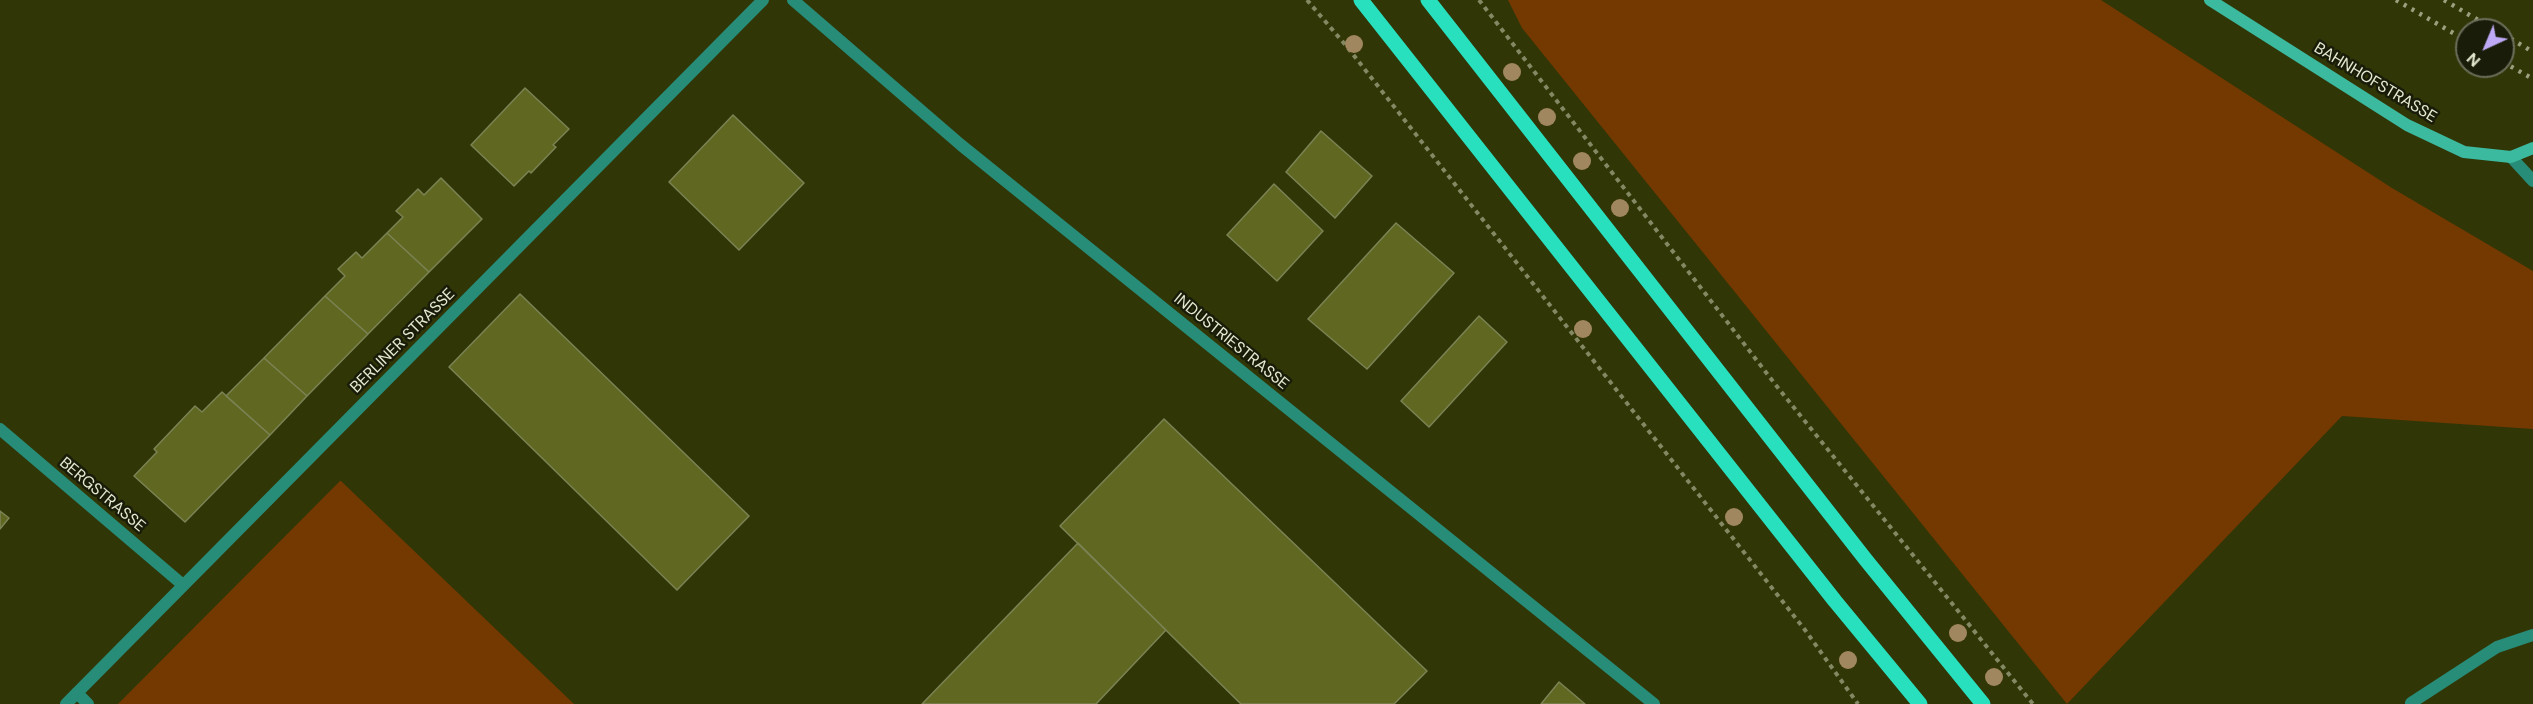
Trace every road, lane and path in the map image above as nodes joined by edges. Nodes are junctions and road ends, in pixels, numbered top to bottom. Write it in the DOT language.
graph roads {
  1 [pos="763,0"];
  2 [pos="793,0"];
  3 [pos="1307,0"];
  4 [pos="1361,0"];
  5 [pos="1428,0"];
  6 [pos="1479,0"];
  7 [pos="2210,0"];
  8 [pos="2533,148"];
  9 [pos="2511,157"];
  10 [pos="2533,181"];
  11 [pos="0,429"];
  12 [pos="183,585"];
  13 [pos="2533,635"];
  14 [pos="77,693"];
  15 [pos="2412,703"];
  16 [pos="66,704"];
  17 [pos="88,704"];
  18 [pos="1654,704"];
  19 [pos="1858,704"];
  20 [pos="1920,704"];
  21 [pos="1983,704"];
  22 [pos="2033,704"];
  1 -- 12 [label="street, BERLINER STRASSE"];
  2 -- 18 [label="street, INDUSTRIESTRASSE"];
  3 -- 19 [label="path"];
  4 -- 20 [label="main road"];
  5 -- 21 [label="main road"];
  6 -- 22 [label="path"];
  7 -- 9 [label="street, BAHNHOFSTRASSE"];
  8 -- 9 [label="street, BAHNHOFSTRASSE"];
  9 -- 10 [label="street"];
  11 -- 12 [label="street, BERGSTRASSE"];
  12 -- 14 [label="street, BERLINER STRASSE"];
  13 -- 15 [label="street"];
  14 -- 16 [label="street, BERLINER STRASSE"];
  14 -- 17 [label="street"];
}
